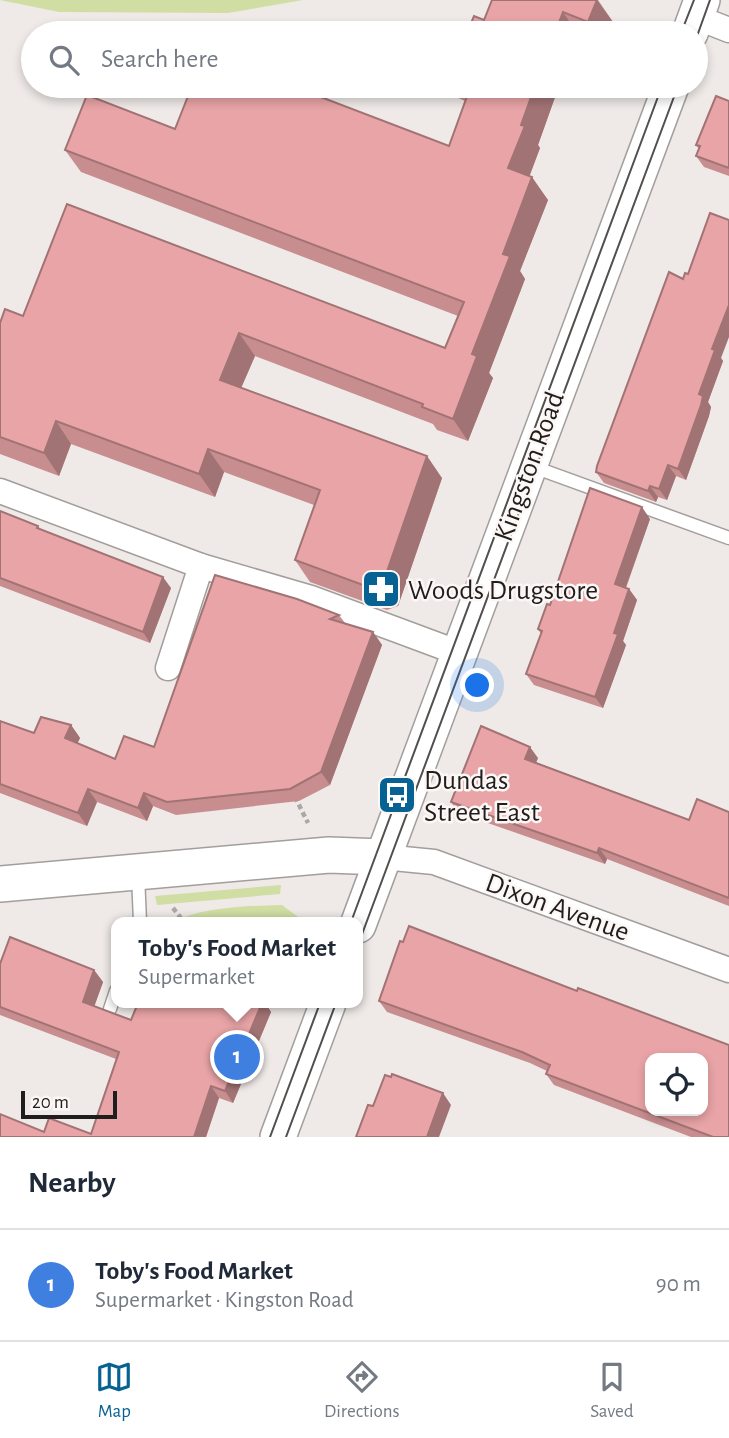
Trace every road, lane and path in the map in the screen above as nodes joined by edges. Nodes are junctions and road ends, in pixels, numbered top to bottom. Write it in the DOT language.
graph roads {
  1 [pos="708,22"];
  2 [pos="729,30"];
  3 [pos="666,98"];
  4 [pos="528,464"];
  5 [pos="0,491"];
  6 [pos="729,538"];
  7 [pos="201,566"];
  8 [pos="459,653"];
  9 [pos="168,668"];
  10 [pos="291,789"];
  11 [pos="308,823"];
  12 [pos="383,858"];
  13 [pos="138,871"];
  14 [pos="0,884"];
  15 [pos="173,908"];
  16 [pos="140,917"];
  17 [pos="180,917"];
  18 [pos="361,917"];
  19 [pos="729,970"];
  20 [pos="111,1006"];
  21 [pos="326,1008"];
  22 [pos="110,1009"];
  23 [pos="278,1137"];
  1 -- 2 [label="street"];
  3 -- 4 [label="main road, Kingston Road"];
  4 -- 6 [label="lane"];
  4 -- 8 [label="main road, Kingston Road"];
  5 -- 7 [label="street"];
  7 -- 8 [label="street"];
  7 -- 9 [label="street"];
  8 -- 12 [label="main road, Kingston Road"];
  10 -- 11 [label="path"];
  12 -- 13 [label="main road"];
  12 -- 18 [label="main road, Kingston Road"];
  12 -- 19 [label="street, Dixon Avenue"];
  13 -- 14 [label="main road"];
  13 -- 16 [label="lane"];
  15 -- 17 [label="path"];
  20 -- 22 [label="lane"];
  21 -- 23 [label="main road"];
}
